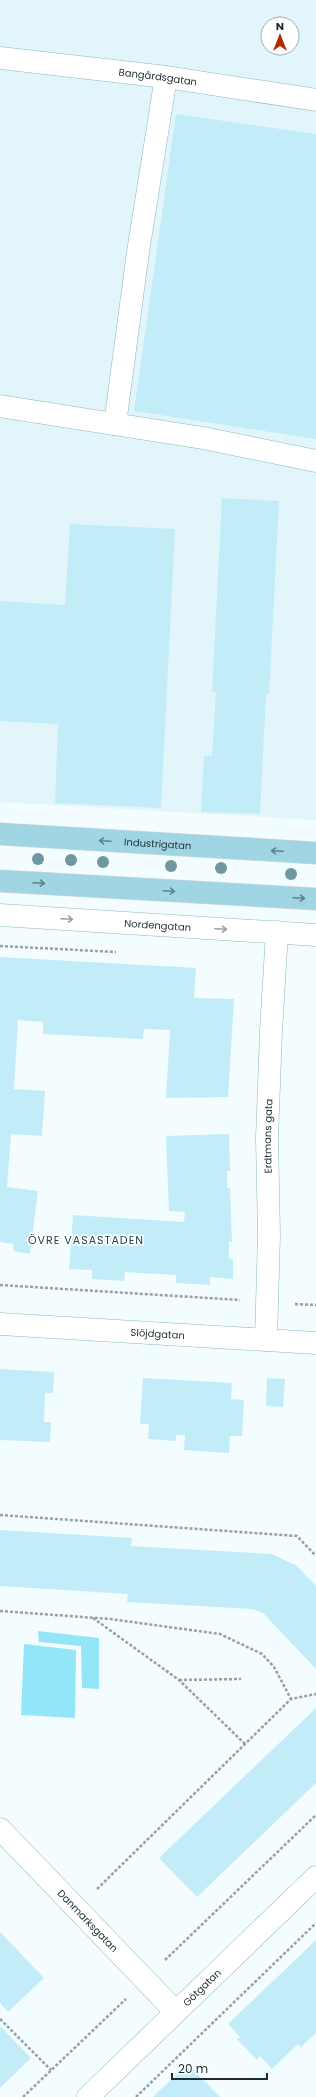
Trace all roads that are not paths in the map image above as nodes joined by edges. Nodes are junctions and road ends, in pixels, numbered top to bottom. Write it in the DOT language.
graph roads {
  1 [pos="0,58"];
  2 [pos="166,77"];
  3 [pos="316,100"];
  4 [pos="0,406"];
  5 [pos="115,424"];
  6 [pos="316,461"];
  7 [pos="0,834"];
  8 [pos="316,853"];
  9 [pos="0,881"];
  10 [pos="316,899"];
  11 [pos="0,915"];
  12 [pos="277,932"];
  13 [pos="316,935"];
  14 [pos="0,1324"];
  15 [pos="266,1340"];
  16 [pos="316,1343"];
  17 [pos="0,1829"];
  18 [pos="316,1877"];
  19 [pos="176,2012"];
  20 [pos="88,2097"];
  1 -- 2 [label="street, Bangårdsgatan"];
  2 -- 3 [label="street, Bangårdsgatan"];
  2 -- 5 [label="street"];
  4 -- 5 [label="street"];
  5 -- 6 [label="street"];
  8 -- 7 [label="main road, Industrigatan, one-way"];
  9 -- 10 [label="main road, one-way"];
  11 -- 12 [label="street, Nordengatan, one-way"];
  12 -- 13 [label="street, Nordengatan"];
  12 -- 15 [label="street, Erdtmans gata"];
  14 -- 15 [label="street, Slöjdgatan"];
  15 -- 16 [label="street, Slöjdgatan"];
  17 -- 19 [label="street, Danmarksgatan"];
  18 -- 19 [label="street, Götgatan"];
  19 -- 20 [label="street, Götgatan"];
}
